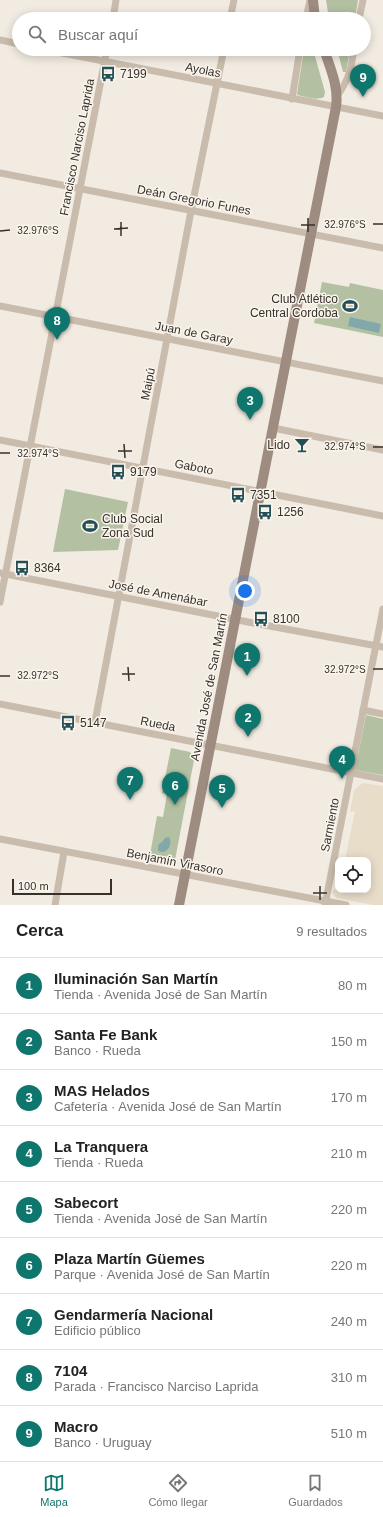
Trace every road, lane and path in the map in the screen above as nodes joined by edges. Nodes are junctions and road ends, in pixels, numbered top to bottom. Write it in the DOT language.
graph roads {
  1 [pos="116,0"];
  2 [pos="234,0"];
  3 [pos="312,0"];
  4 [pos="363,0"];
  5 [pos="114,12"];
  6 [pos="231,12"];
  7 [pos="308,12"];
  8 [pos="314,12"];
  9 [pos="360,12"];
  10 [pos="0,40"];
  11 [pos="12,43"];
  12 [pos="75,56"];
  13 [pos="105,56"];
  14 [pos="223,56"];
  15 [pos="299,56"];
  16 [pos="326,56"];
  17 [pos="353,56"];
  18 [pos="104,62"];
  19 [pos="217,84"];
  20 [pos="337,96"];
  21 [pos="292,99"];
  22 [pos="336,107"];
  23 [pos="383,116"];
  24 [pos="0,173"];
  25 [pos="80,188"];
  26 [pos="191,211"];
  27 [pos="312,234"];
  28 [pos="383,248"];
  29 [pos="0,306"];
  30 [pos="55,317"];
  31 [pos="168,340"];
  32 [pos="286,362"];
  33 [pos="383,381"];
  34 [pos="273,428"];
  35 [pos="0,440"];
  36 [pos="30,446"];
  37 [pos="383,450"];
  38 [pos="143,468"];
  39 [pos="261,492"];
  40 [pos="383,516"];
  41 [pos="3,574"];
  42 [pos="119,597"];
  43 [pos="0,602"];
  44 [pos="383,609"];
  45 [pos="236,619"];
  46 [pos="379,646"];
  47 [pos="0,704"];
  48 [pos="363,710"];
  49 [pos="383,714"];
  50 [pos="95,722"];
  51 [pos="211,746"];
  52 [pos="351,773"];
  53 [pos="383,779"];
  54 [pos="0,839"];
  55 [pos="64,852"];
  56 [pos="185,875"];
  57 [pos="326,903"];
  58 [pos="55,905"];
  59 [pos="179,905"];
  60 [pos="346,905"];
  1 -- 5 [label="street"];
  2 -- 6 [label="street"];
  3 -- 7 [label="street"];
  3 -- 8 [label="main road"];
  4 -- 9 [label="street"];
  10 -- 11 [label="street"];
  12 -- 18 [label="street, Ayolas"];
  13 -- 18 [label="street, Francisco Narciso Laprida"];
  14 -- 19 [label="street, Maipú"];
  15 -- 21 [label="street"];
  16 -- 20 [label="main road, Avenida José de San Martín"];
  17 -- 20 [label="street, Avenida José de San Martín"];
  18 -- 19 [label="street, Ayolas"];
  18 -- 25 [label="street, Francisco Narciso Laprida"];
  19 -- 21 [label="street, Ayolas"];
  19 -- 26 [label="street, Maipú"];
  20 -- 22 [label="main road, Avenida José de San Martín"];
  21 -- 22 [label="street, Ayolas"];
  22 -- 23 [label="street, Ayolas"];
  22 -- 27 [label="main road, Avenida José de San Martín"];
  24 -- 25 [label="street, Deán Gregorio Funes"];
  25 -- 26 [label="street, Deán Gregorio Funes"];
  25 -- 30 [label="street, Francisco Narciso Laprida"];
  26 -- 27 [label="street, Deán Gregorio Funes"];
  26 -- 31 [label="street, Maipú"];
  27 -- 28 [label="street, Deán Gregorio Funes"];
  27 -- 32 [label="main road, Avenida José de San Martín"];
  29 -- 30 [label="street, Juan de Garay"];
  30 -- 31 [label="street, Juan de Garay"];
  30 -- 36 [label="street, Francisco Narciso Laprida"];
  31 -- 32 [label="street, Juan de Garay"];
  31 -- 38 [label="street, Maipú"];
  32 -- 33 [label="street, Juan de Garay"];
  32 -- 34 [label="main road, Avenida José de San Martín"];
  34 -- 37 [label="street"];
  34 -- 39 [label="main road, Avenida José de San Martín"];
  35 -- 36 [label="street, Gaboto"];
  36 -- 38 [label="street, Gaboto"];
  36 -- 41 [label="street, Francisco Narciso Laprida"];
  38 -- 39 [label="street, Gaboto"];
  38 -- 42 [label="street, Maipú"];
  39 -- 40 [label="street, Gaboto"];
  39 -- 45 [label="main road, Avenida José de San Martín"];
  41 -- 42 [label="street, José de Amenábar"];
  41 -- 43 [label="street, Francisco Narciso Laprida"];
  42 -- 45 [label="street, José de Amenábar"];
  42 -- 50 [label="street, Maipú"];
  44 -- 46 [label="street, Sarmiento"];
  45 -- 46 [label="street, José de Amenábar"];
  45 -- 51 [label="main road, Avenida José de San Martín"];
  46 -- 48 [label="street, Sarmiento"];
  47 -- 50 [label="street, Rueda"];
  48 -- 49 [label="street"];
  48 -- 52 [label="street, Sarmiento"];
  50 -- 51 [label="street, Rueda"];
  51 -- 52 [label="street, Rueda"];
  51 -- 56 [label="main road, Avenida José de San Martín"];
  52 -- 53 [label="street, Rueda"];
  52 -- 57 [label="street, Sarmiento"];
  54 -- 55 [label="street, Benjamín Virasoro"];
  55 -- 56 [label="street, Benjamín Virasoro"];
  55 -- 58 [label="street"];
  56 -- 57 [label="street, Benjamín Virasoro"];
  56 -- 59 [label="main road, Avenida José de San Martín"];
  57 -- 60 [label="street, Benjamín Virasoro"];
}
